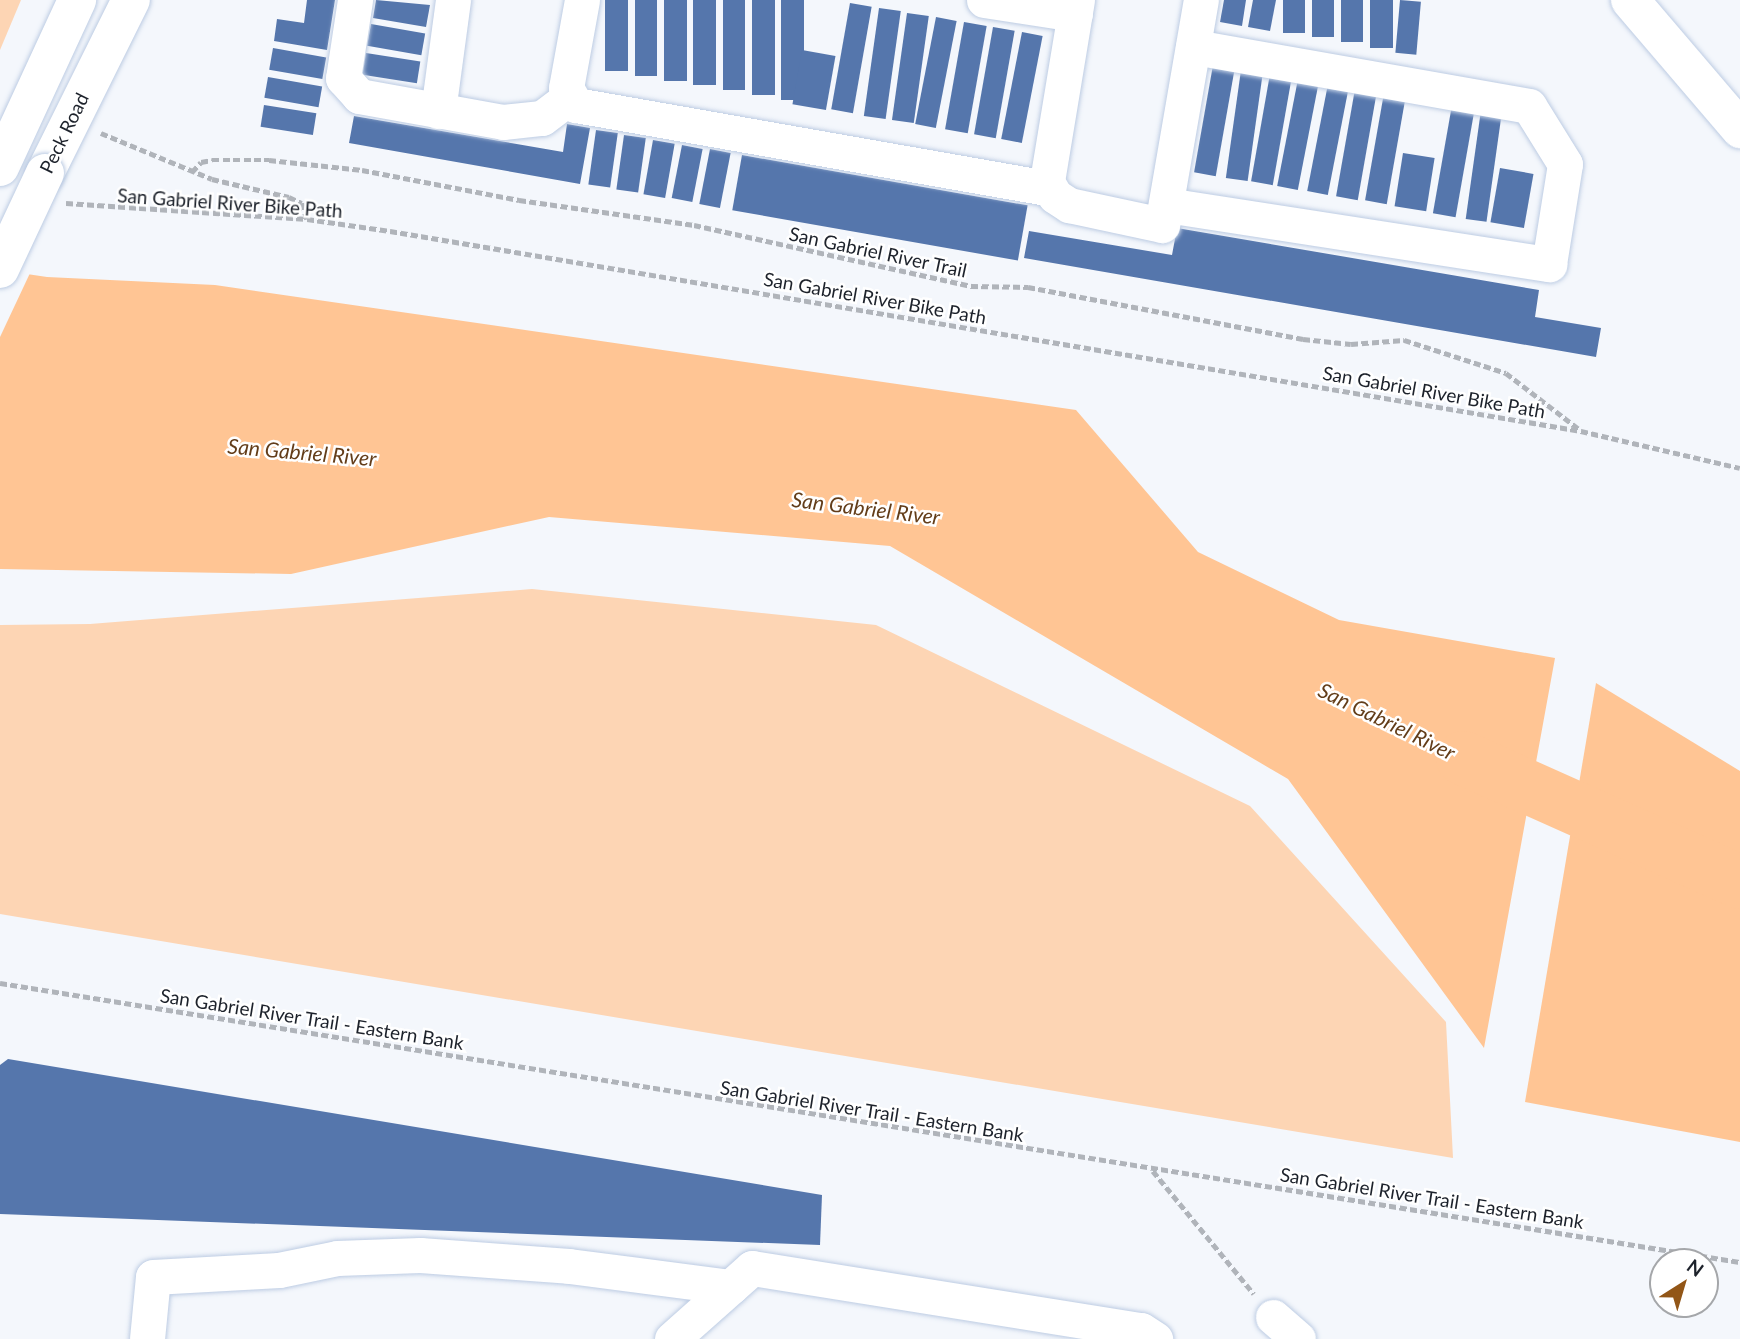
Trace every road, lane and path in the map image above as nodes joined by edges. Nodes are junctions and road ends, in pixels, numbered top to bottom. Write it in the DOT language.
graph roads {
  1 [pos="77,0"];
  2 [pos="131,0"];
  3 [pos="355,0"];
  4 [pos="453,0"];
  5 [pos="582,0"];
  6 [pos="984,0"];
  7 [pos="1200,0"];
  8 [pos="1630,0"];
  9 [pos="1076,7"];
  10 [pos="1193,47"];
  11 [pos="569,99"];
  12 [pos="438,111"];
  13 [pos="70,119"];
  14 [pos="1740,129"];
  15 [pos="0,166"];
  16 [pos="192,172"];
  17 [pos="48,187"];
  18 [pos="1049,188"];
  19 [pos="1166,205"];
  20 [pos="307,219"];
  21 [pos="0,269"];
  22 [pos="1581,431"];
  23 [pos="1740,468"];
  24 [pos="0,983"];
  25 [pos="1153,1170"];
  26 [pos="1740,1262"];
  27 [pos="731,1287"];
  28 [pos="1285,1328"];
  29 [pos="147,1339"];
  30 [pos="671,1339"];
  31 [pos="1155,1339"];
  1 -- 15 [label="main road"];
  2 -- 13 [label="main road, Peck Road"];
  3 -- 12 [label="lane"];
  4 -- 12 [label="lane"];
  5 -- 11 [label="lane"];
  6 -- 9 [label="lane"];
  7 -- 10 [label="lane"];
  8 -- 14 [label="main road"];
  9 -- 18 [label="lane"];
  10 -- 19 [label="lane"];
  10 -- 19 [label="lane"];
  11 -- 12 [label="lane"];
  11 -- 18 [label="lane"];
  13 -- 16 [label="path"];
  13 -- 17 [label="main road, Peck Road"];
  16 -- 20 [label="path"];
  16 -- 22 [label="path, San Gabriel River Trail"];
  17 -- 20 [label="path, San Gabriel River Bike Path"];
  17 -- 21 [label="main road, Peck Road, bridge"];
  18 -- 19 [label="lane"];
  20 -- 22 [label="path, San Gabriel River Bike Path"];
  22 -- 23 [label="path, San Gabriel River Bike Path"];
  24 -- 25 [label="path, San Gabriel River Trail - Eastern Bank"];
  25 -- 26 [label="path, San Gabriel River Trail - Eastern Bank"];
  25 -- 28 [label="path"];
  27 -- 29 [label="lane"];
  27 -- 30 [label="lane"];
  27 -- 31 [label="lane"];
}
